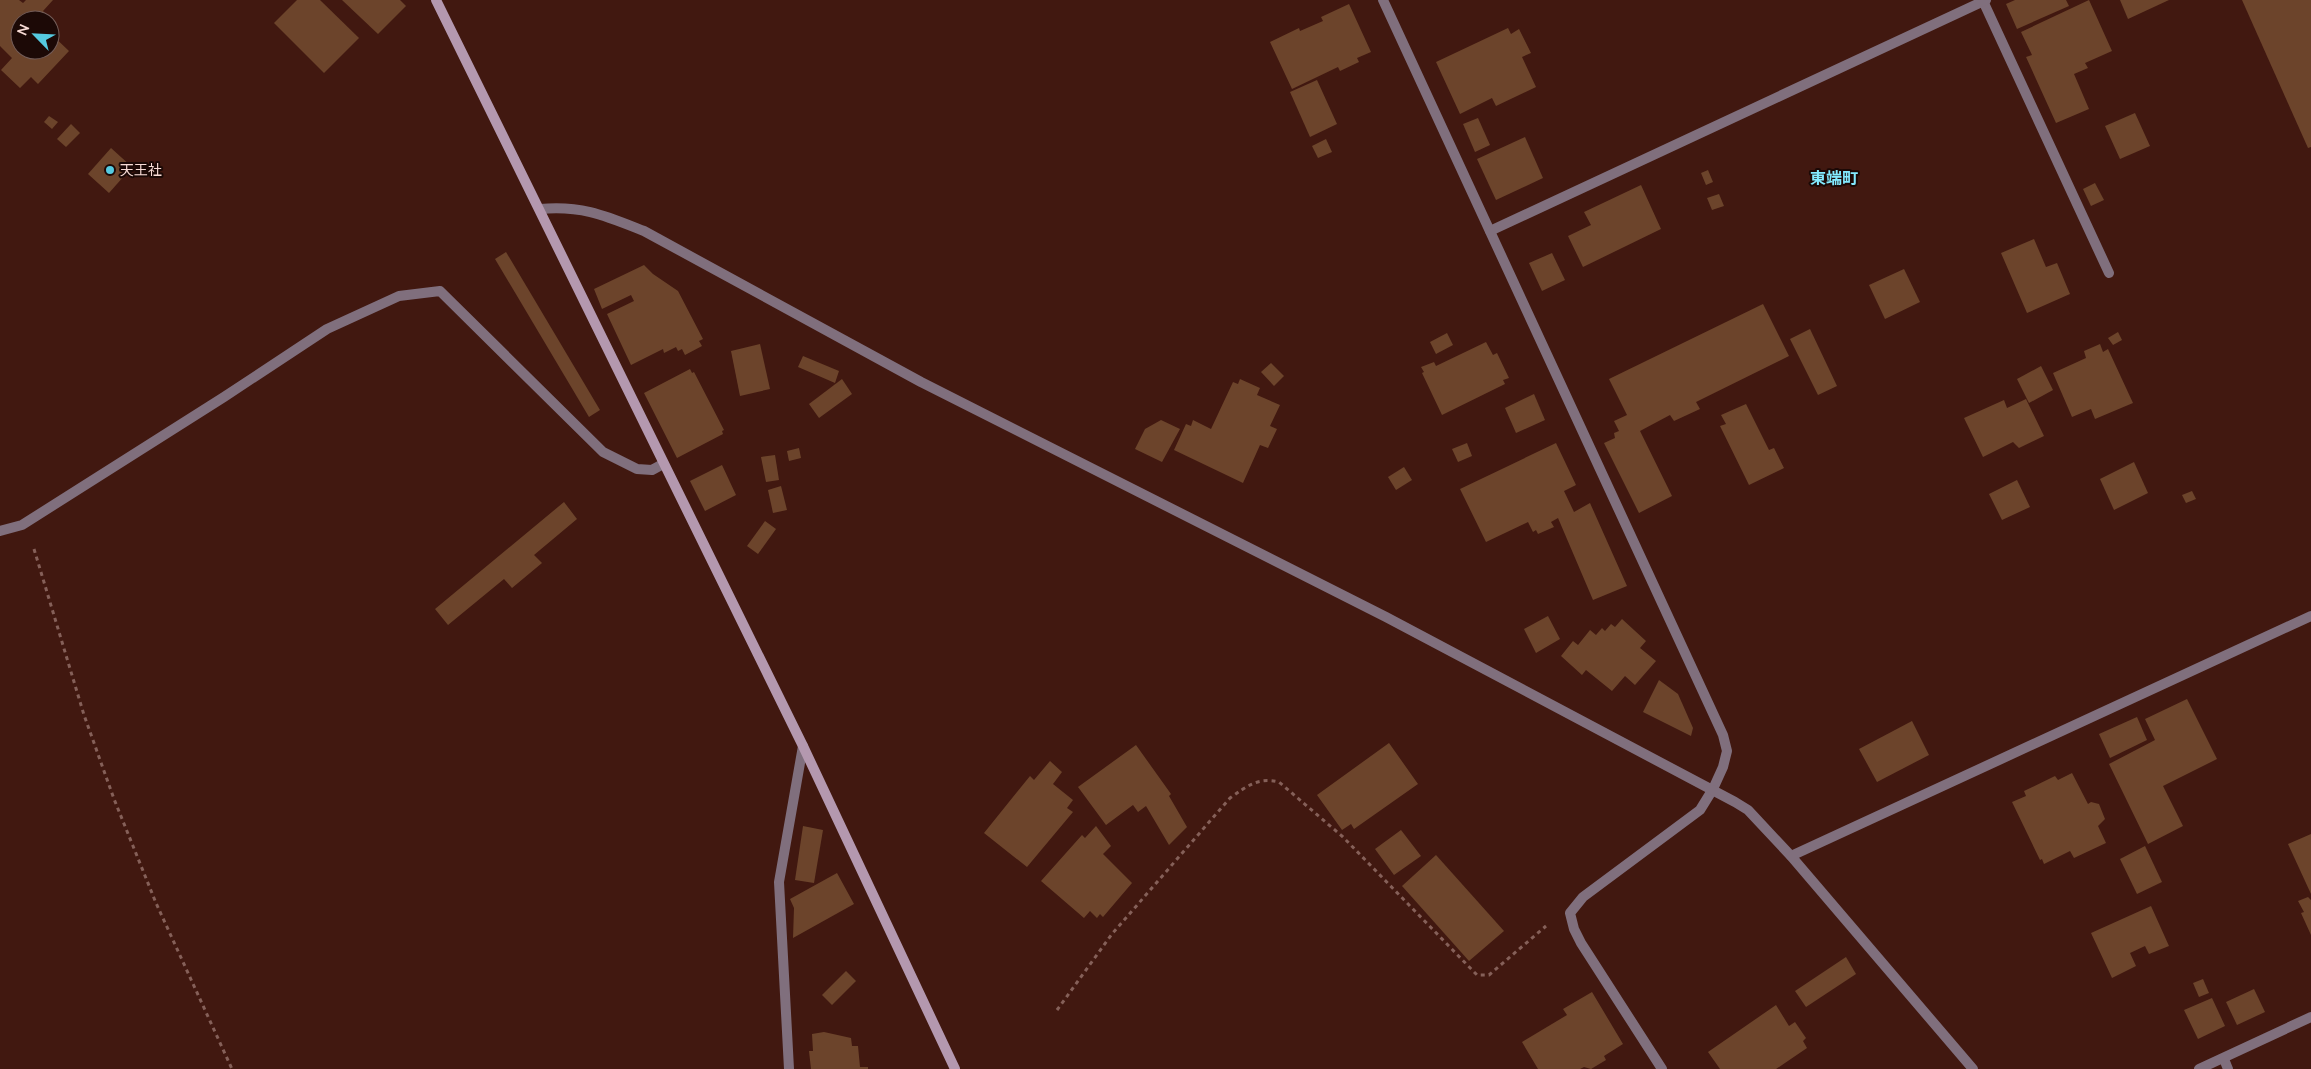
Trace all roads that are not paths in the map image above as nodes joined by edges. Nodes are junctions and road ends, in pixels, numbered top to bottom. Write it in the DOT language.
graph roads {
  1 [pos="436,0"];
  2 [pos="1383,0"];
  3 [pos="1985,1"];
  4 [pos="540,209"];
  5 [pos="1490,231"];
  6 [pos="2109,273"];
  7 [pos="663,464"];
  8 [pos="0,531"];
  9 [pos="2311,616"];
  10 [pos="803,746"];
  11 [pos="1714,789"];
  12 [pos="1791,856"];
  13 [pos="2311,1017"];
  14 [pos="2226,1064"];
  15 [pos="789,1069"];
  16 [pos="955,1069"];
  17 [pos="1662,1069"];
  18 [pos="1973,1069"];
  19 [pos="2199,1069"];
  1 -- 4 [label="street"];
  2 -- 5 [label="street"];
  3 -- 5 [label="street"];
  3 -- 6 [label="street"];
  4 -- 7 [label="street"];
  4 -- 11 [label="street"];
  5 -- 11 [label="street"];
  7 -- 8 [label="street"];
  7 -- 10 [label="street"];
  9 -- 12 [label="street"];
  10 -- 15 [label="street"];
  10 -- 16 [label="street"];
  11 -- 12 [label="street"];
  11 -- 17 [label="street"];
  12 -- 18 [label="street"];
  13 -- 14 [label="street"];
  14 -- 19 [label="street"];
}
